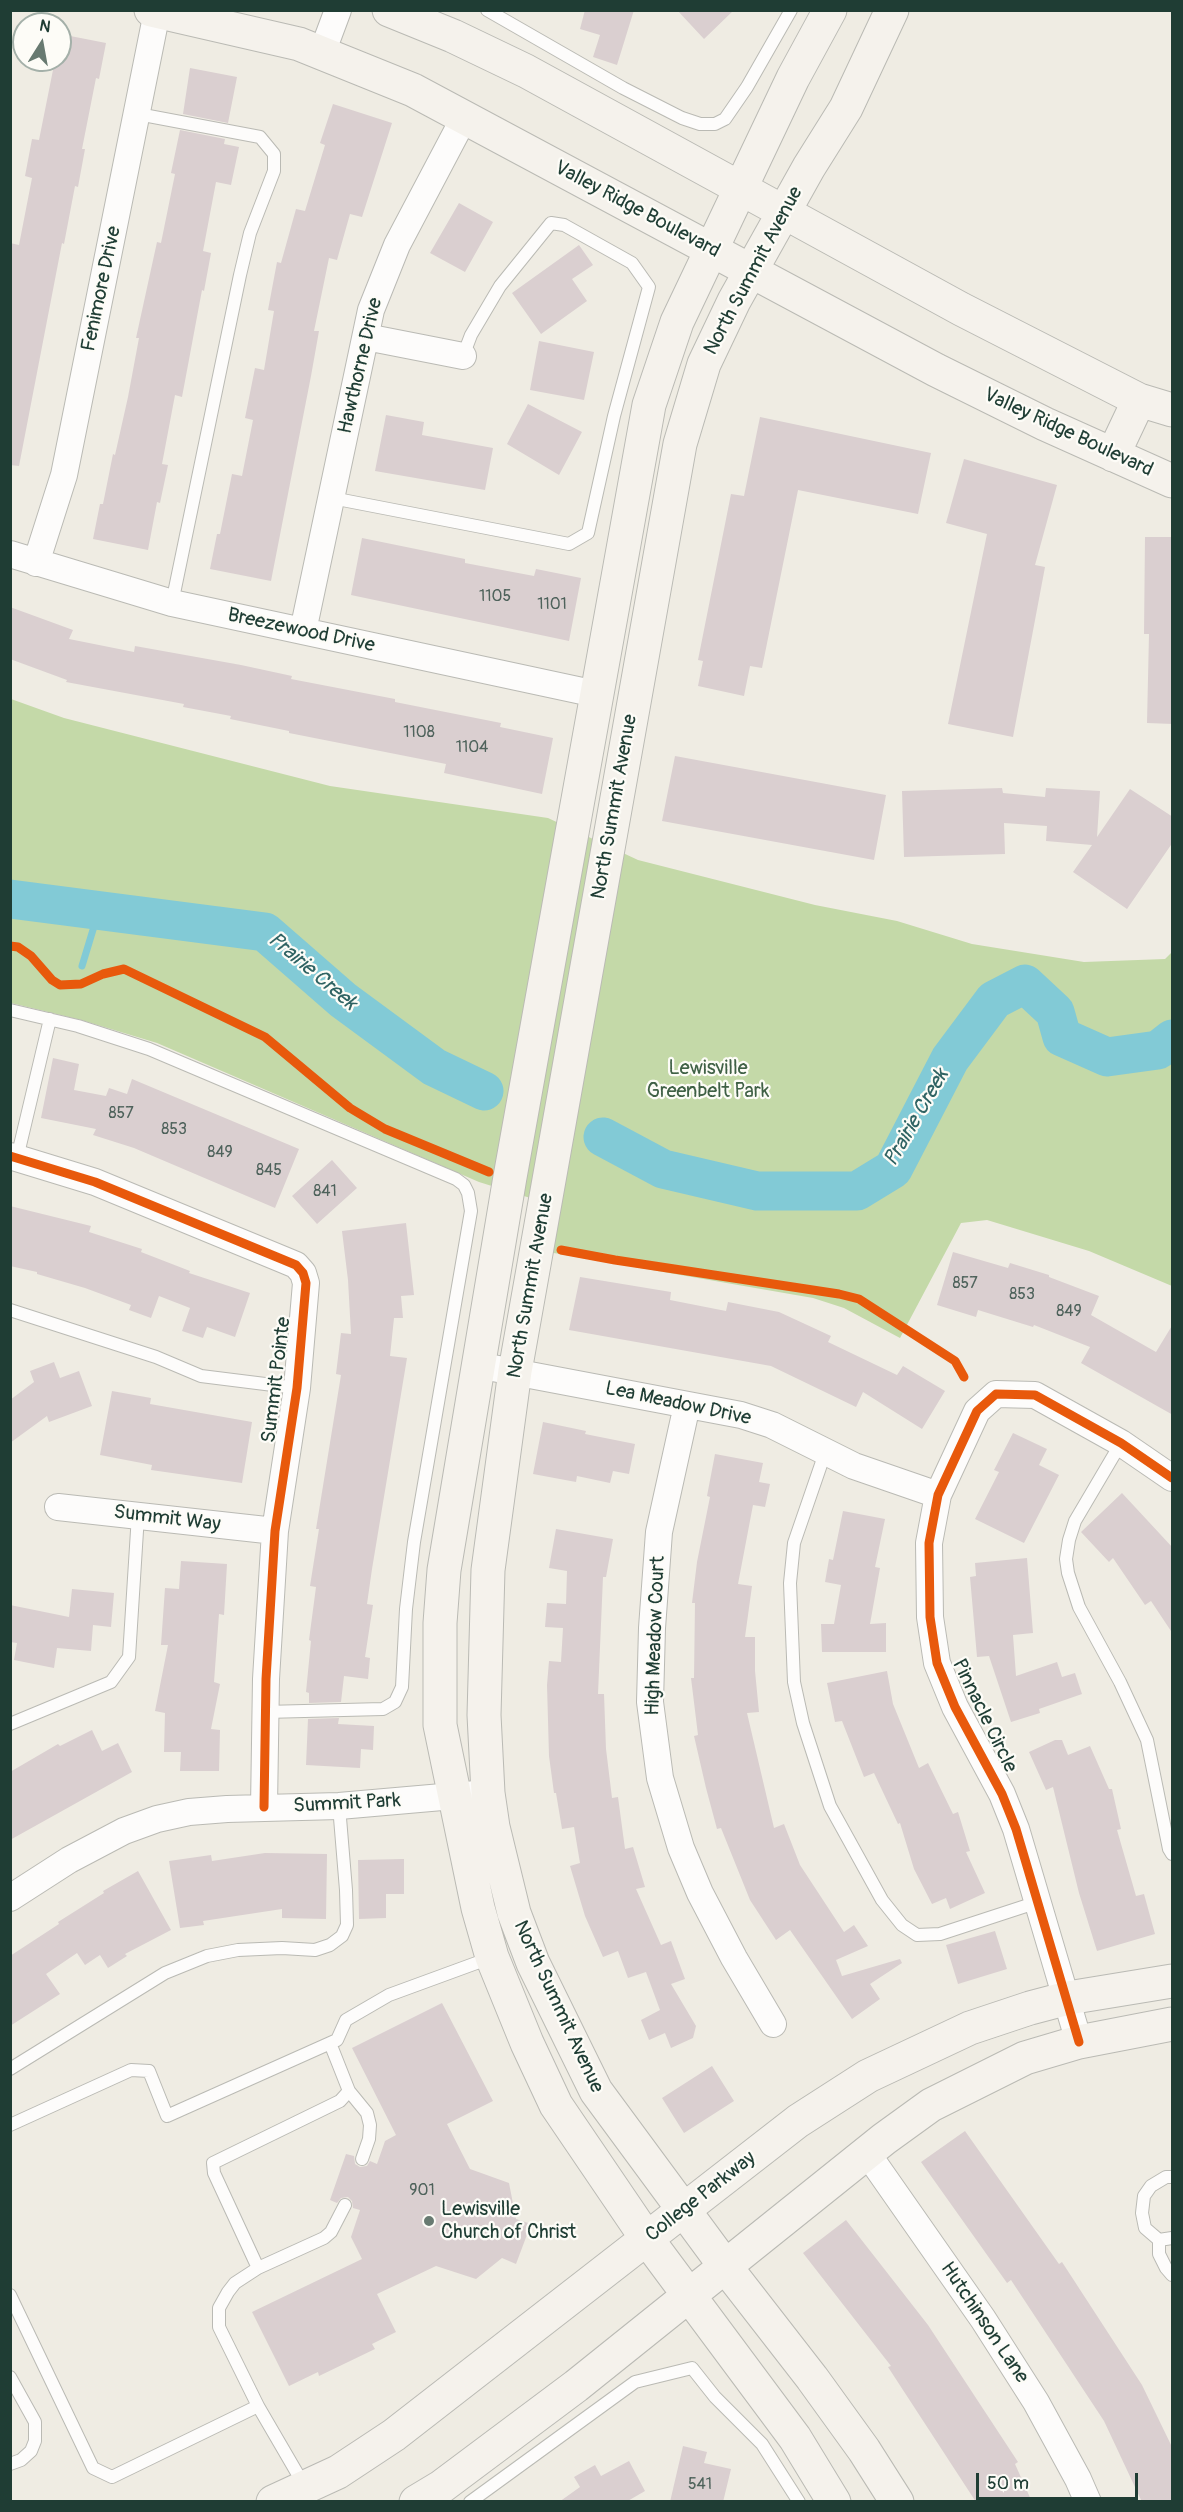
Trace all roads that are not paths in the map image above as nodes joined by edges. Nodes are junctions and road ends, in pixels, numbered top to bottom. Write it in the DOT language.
graph roads {
  1 [pos="338,10"];
  2 [pos="389,10"];
  3 [pos="487,10"];
  4 [pos="791,10"];
  5 [pos="830,10"];
  6 [pos="892,10"];
  7 [pos="154,11"];
  8 [pos="322,53"];
  9 [pos="138,114"];
  10 [pos="464,118"];
  11 [pos="740,189"];
  12 [pos="784,212"];
  13 [pos="711,249"];
  14 [pos="752,270"];
  15 [pos="366,337"];
  16 [pos="463,356"];
  17 [pos="1139,400"];
  18 [pos="1173,411"];
  19 [pos="1113,456"];
  20 [pos="1173,481"];
  21 [pos="332,498"];
  22 [pos="10,554"];
  23 [pos="36,563"];
  24 [pos="172,603"];
  25 [pos="303,631"];
  26 [pos="596,694"];
  27 [pos="10,1010"];
  28 [pos="50,1019"];
  29 [pos="14,1157"];
  30 [pos="10,1310"];
  31 [pos="477,1365"];
  32 [pos="515,1371"];
  33 [pos="297,1388"];
  34 [pos="687,1405"];
  35 [pos="1121,1443"];
  36 [pos="825,1453"];
  37 [pos="1173,1478"];
  38 [pos="938,1495"];
  39 [pos="58,1507"];
  40 [pos="138,1515"];
  41 [pos="275,1531"];
  42 [pos="265,1712"];
  43 [pos="10,1724"];
  44 [pos="488,1793"];
  45 [pos="453,1796"];
  46 [pos="339,1806"];
  47 [pos="264,1807"];
  48 [pos="1173,1854"];
  49 [pos="10,1898"];
  50 [pos="1038,1902"];
  51 [pos="492,1957"];
  52 [pos="1173,1981"];
  53 [pos="1068,1998"];
  54 [pos="773,2024"];
  55 [pos="1173,2024"];
  56 [pos="1079,2042"];
  57 [pos="330,2043"];
  58 [pos="10,2070"];
  59 [pos="349,2091"];
  60 [pos="10,2125"];
  61 [pos="867,2153"];
  62 [pos="363,2159"];
  63 [pos="1173,2177"];
  64 [pos="345,2205"];
  65 [pos="684,2210"];
  66 [pos="1173,2238"];
  67 [pos="647,2240"];
  68 [pos="1159,2240"];
  69 [pos="725,2266"];
  70 [pos="258,2268"];
  71 [pos="1173,2275"];
  72 [pos="10,2295"];
  73 [pos="688,2295"];
  74 [pos="10,2377"];
  75 [pos="258,2406"];
  76 [pos="10,2464"];
  77 [pos="305,2487"];
  78 [pos="273,2502"];
  79 [pos="416,2502"];
  80 [pos="470,2502"];
  81 [pos="799,2502"];
  82 [pos="834,2502"];
  83 [pos="897,2502"];
  84 [pos="1088,2502"];
  1 -- 8 [label="street"];
  2 -- 11 [label="main road"];
  3 -- 4 [label="lane"];
  5 -- 11 [label="main road, North Summit Avenue"];
  6 -- 12 [label="main road, North Summit Avenue"];
  7 -- 8 [label="main road, Valley Ridge Boulevard"];
  7 -- 9 [label="street, Fenimore Drive"];
  8 -- 10 [label="main road, Valley Ridge Boulevard"];
  9 -- 23 [label="street, Fenimore Drive"];
  9 -- 24 [label="lane"];
  10 -- 13 [label="main road, Valley Ridge Boulevard"];
  10 -- 15 [label="street, Hawthorne Drive"];
  11 -- 12 [label="main road"];
  11 -- 13 [label="main road, North Summit Avenue"];
  12 -- 14 [label="main road, North Summit Avenue"];
  12 -- 17 [label="main road"];
  13 -- 14 [label="main road, Valley Ridge Boulevard"];
  13 -- 26 [label="main road, North Summit Avenue"];
  14 -- 19 [label="main road, Valley Ridge Boulevard"];
  14 -- 32 [label="main road, North Summit Avenue"];
  15 -- 16 [label="street"];
  15 -- 21 [label="street, Hawthorne Drive"];
  16 -- 21 [label="lane"];
  17 -- 18 [label="main road"];
  17 -- 19 [label="main road"];
  19 -- 20 [label="main road, Valley Ridge Boulevard"];
  21 -- 25 [label="street, Hawthorne Drive"];
  22 -- 23 [label="street, Breezewood Drive"];
  23 -- 24 [label="street, Breezewood Drive"];
  24 -- 25 [label="street, Breezewood Drive"];
  25 -- 26 [label="street, Breezewood Drive"];
  26 -- 31 [label="main road, North Summit Avenue"];
  27 -- 28 [label="lane"];
  28 -- 29 [label="lane"];
  28 -- 42 [label="lane"];
  29 -- 33 [label="street, Summit Pointe"];
  30 -- 33 [label="lane"];
  31 -- 32 [label="street, Lea Meadow Drive"];
  31 -- 45 [label="main road, North Summit Avenue"];
  32 -- 34 [label="street, Lea Meadow Drive"];
  32 -- 44 [label="main road, North Summit Avenue"];
  33 -- 41 [label="street, Summit Pointe"];
  34 -- 36 [label="street, Lea Meadow Drive"];
  34 -- 54 [label="street, High Meadow Court"];
  35 -- 37 [label="street, Pinnacle Circle"];
  35 -- 38 [label="street, Pinnacle Circle"];
  35 -- 48 [label="lane"];
  36 -- 38 [label="street, Lea Meadow Drive"];
  36 -- 50 [label="lane"];
  38 -- 50 [label="street, Pinnacle Circle"];
  39 -- 40 [label="street, Summit Way"];
  40 -- 41 [label="street, Summit Way"];
  40 -- 43 [label="lane"];
  41 -- 42 [label="street, Summit Pointe"];
  42 -- 47 [label="street, Summit Pointe"];
  44 -- 45 [label="street, Summit Park"];
  44 -- 65 [label="main road, North Summit Avenue"];
  45 -- 46 [label="street, Summit Park"];
  45 -- 51 [label="main road, North Summit Avenue"];
  46 -- 47 [label="street, Summit Park"];
  46 -- 58 [label="lane"];
  47 -- 49 [label="street, Summit Park"];
  50 -- 53 [label="street, Pinnacle Circle"];
  51 -- 57 [label="lane"];
  51 -- 67 [label="main road, North Summit Avenue"];
  52 -- 53 [label="main road, College Parkway"];
  53 -- 56 [label="street, Pinnacle Circle"];
  53 -- 65 [label="main road, College Parkway"];
  55 -- 56 [label="main road"];
  56 -- 61 [label="main road"];
  57 -- 59 [label="lane"];
  57 -- 60 [label="lane"];
  59 -- 62 [label="lane"];
  59 -- 70 [label="lane"];
  61 -- 69 [label="main road"];
  61 -- 84 [label="street, Hutchinson Lane"];
  63 -- 68 [label="lane"];
  64 -- 70 [label="lane"];
  65 -- 67 [label="main road, College Parkway"];
  65 -- 69 [label="main road, North Summit Avenue"];
  66 -- 68 [label="lane"];
  67 -- 73 [label="main road, North Summit Avenue"];
  67 -- 77 [label="main road, College Parkway"];
  68 -- 71 [label="lane"];
  69 -- 73 [label="main road"];
  69 -- 83 [label="main road, North Summit Avenue"];
  70 -- 75 [label="lane"];
  72 -- 75 [label="lane"];
  73 -- 79 [label="main road"];
  73 -- 82 [label="main road, North Summit Avenue"];
  74 -- 76 [label="lane"];
  75 -- 77 [label="lane"];
  77 -- 78 [label="main road, College Parkway"];
  80 -- 81 [label="lane"];
}
